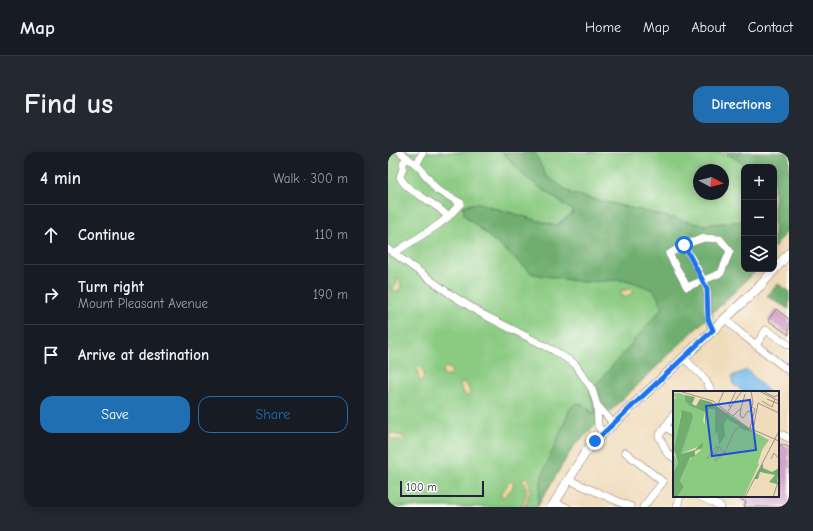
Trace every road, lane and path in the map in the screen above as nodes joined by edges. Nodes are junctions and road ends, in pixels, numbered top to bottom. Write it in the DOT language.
graph roads {
  1 [pos="400,152"];
  2 [pos="423,152"];
  3 [pos="717,152"];
  4 [pos="740,152"];
  5 [pos="407,158"];
  6 [pos="416,165"];
  7 [pos="448,217"];
  8 [pos="684,245"];
  9 [pos="391,251"];
  10 [pos="789,253"];
  11 [pos="703,281"];
  12 [pos="725,318"];
  13 [pos="713,330"];
  14 [pos="756,345"];
  15 [pos="789,345"];
  16 [pos="683,357"];
  17 [pos="789,371"];
  18 [pos="711,391"];
  19 [pos="597,405"];
  20 [pos="673,415"];
  21 [pos="613,423"];
  22 [pos="665,426"];
  23 [pos="673,432"];
  24 [pos="603,433"];
  25 [pos="779,433"];
  26 [pos="789,438"];
  27 [pos="625,452"];
  28 [pos="673,457"];
  29 [pos="569,480"];
  30 [pos="700,497"];
  31 [pos="554,505"];
  32 [pos="566,507"];
  33 [pos="632,507"];
  34 [pos="643,507"];
  35 [pos="720,507"];
  1 -- 5 [label="street"];
  2 -- 6 [label="street"];
  3 -- 4 [label="path"];
  5 -- 6 [label="street"];
  5 -- 7 [label="street"];
  6 -- 7 [label="street"];
  7 -- 9 [label="street"];
  8 -- 11 [label="street"];
  8 -- 11 [label="street"];
  8 -- 11 [label="street"];
  9 -- 19 [label="street"];
  10 -- 12 [label="main road"];
  11 -- 13 [label="street"];
  12 -- 13 [label="main road"];
  12 -- 14 [label="street"];
  13 -- 16 [label="main road"];
  14 -- 15 [label="street"];
  14 -- 17 [label="street"];
  16 -- 18 [label="street"];
  16 -- 21 [label="main road"];
  19 -- 21 [label="street"];
  19 -- 24 [label="street"];
  20 -- 22 [label="street"];
  21 -- 24 [label="main road"];
  22 -- 23 [label="street"];
  22 -- 28 [label="street"];
  24 -- 29 [label="main road"];
  25 -- 26 [label="street"];
  27 -- 34 [label="street"];
  29 -- 31 [label="main road"];
  29 -- 33 [label="street"];
  30 -- 35 [label="street"];
  31 -- 32 [label="street"];
}
